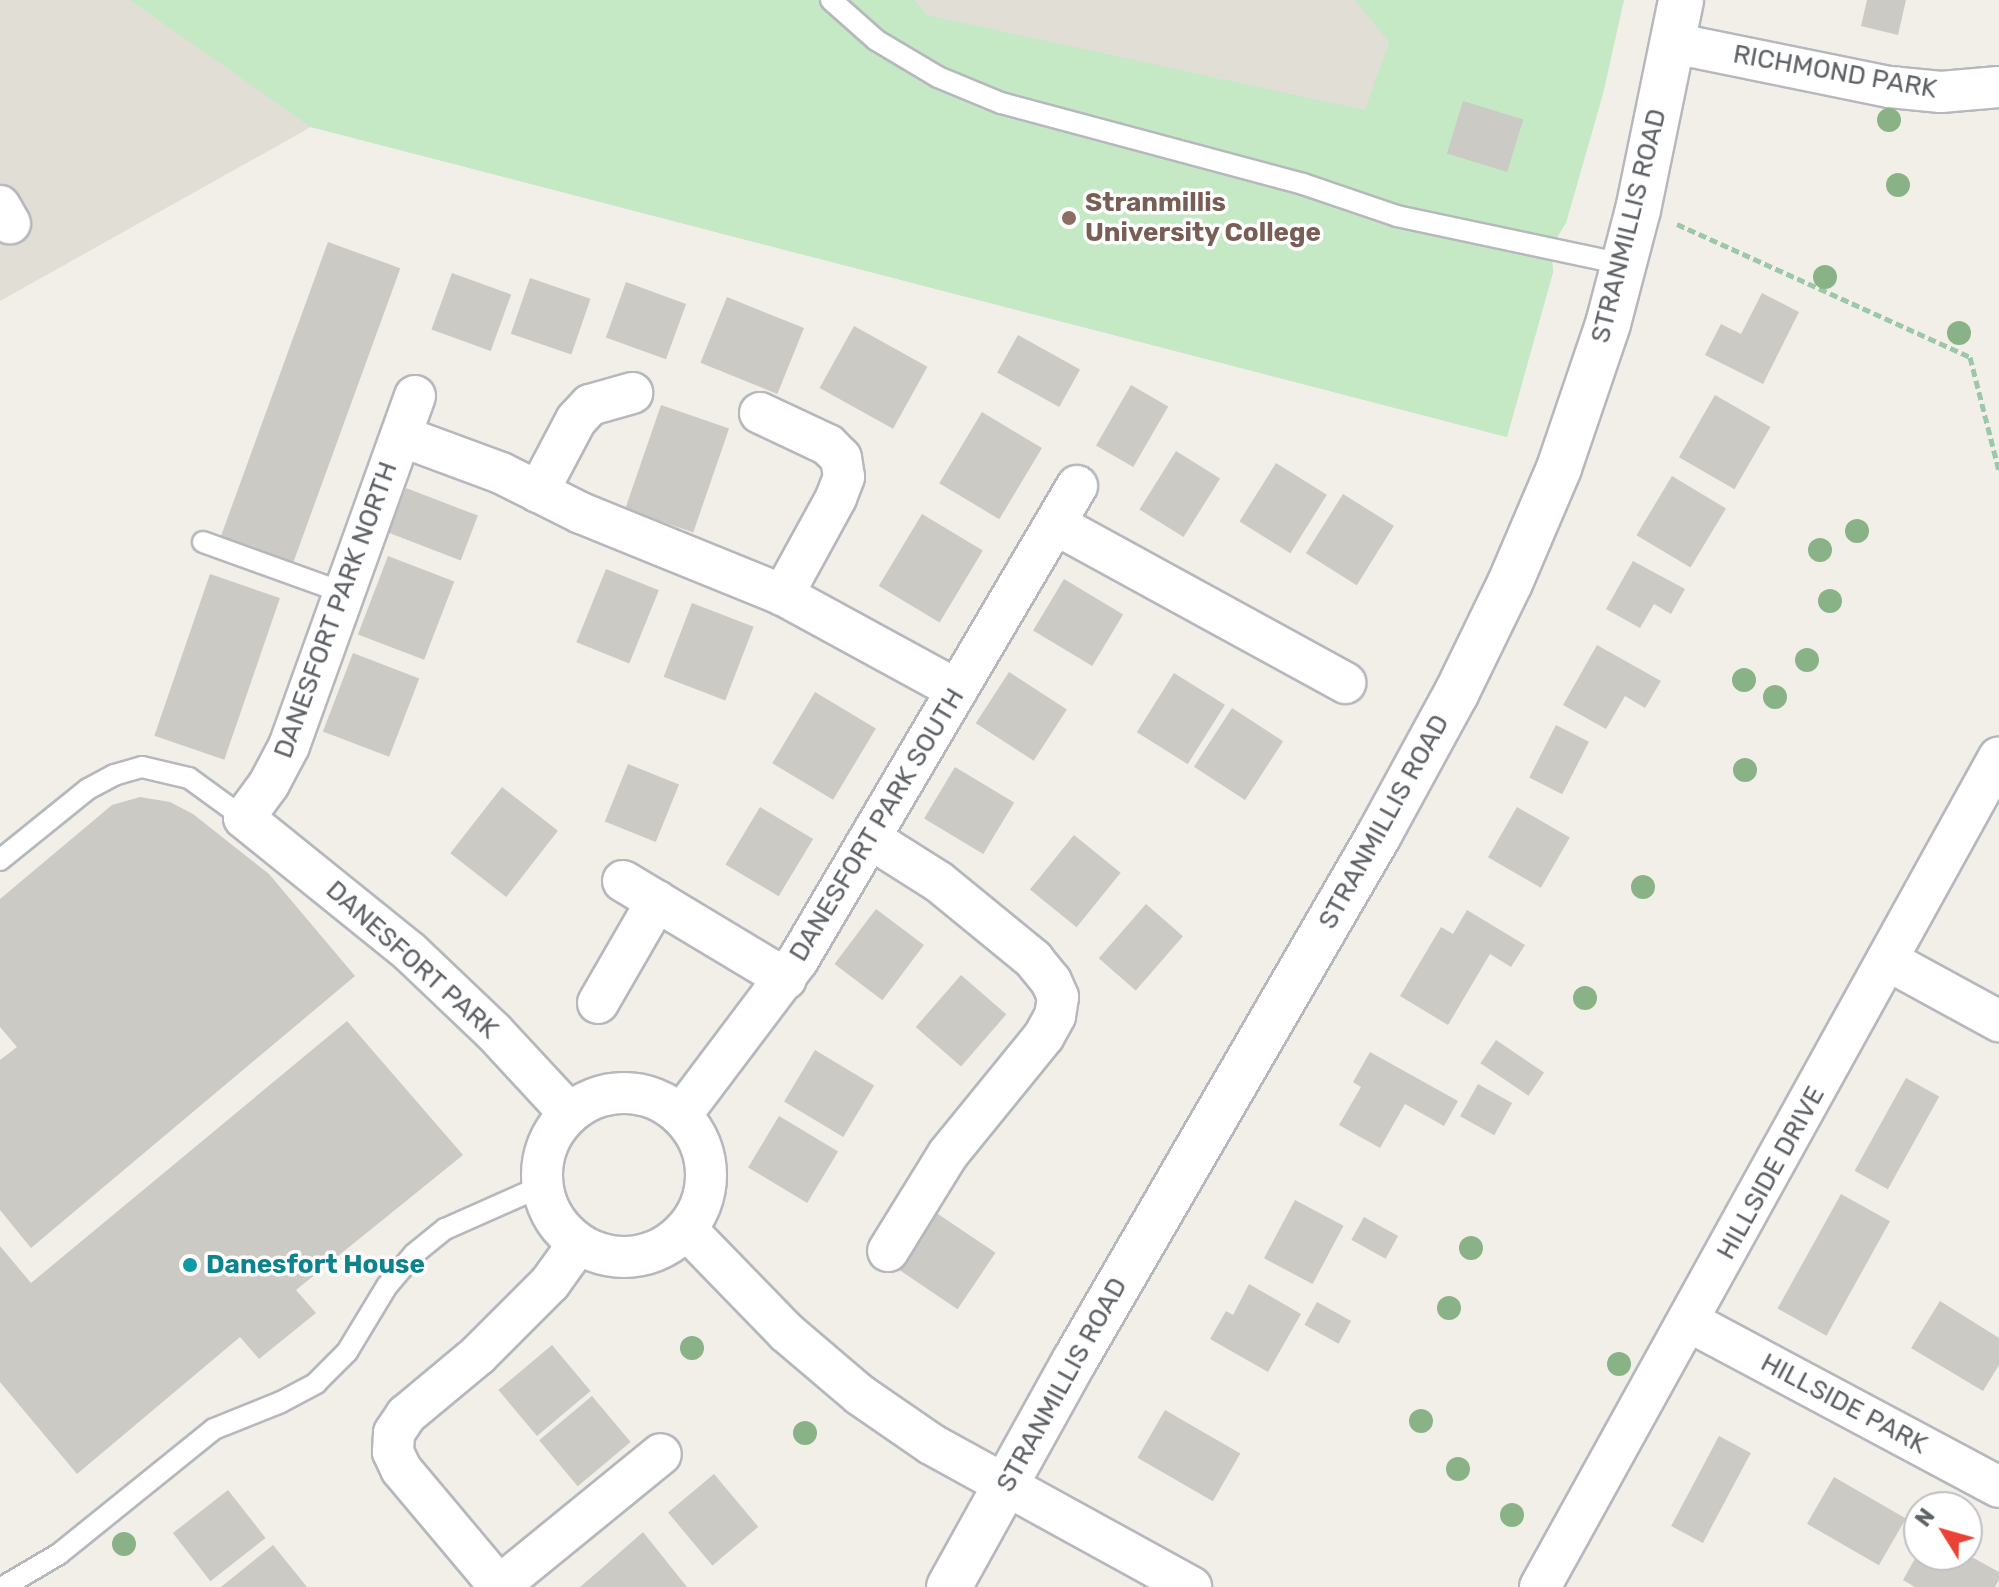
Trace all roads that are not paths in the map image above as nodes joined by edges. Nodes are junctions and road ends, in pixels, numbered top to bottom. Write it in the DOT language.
graph roads {
  1 [pos="831,0"];
  2 [pos="1681,0"];
  3 [pos="1673,43"];
  4 [pos="1999,87"];
  5 [pos="1623,264"];
  6 [pos="632,393"];
  7 [pos="415,396"];
  8 [pos="760,413"];
  9 [pos="401,436"];
  10 [pos="1077,486"];
  11 [pos="538,492"];
  12 [pos="1055,524"];
  13 [pos="203,542"];
  14 [pos="345,593"];
  15 [pos="783,595"];
  16 [pos="1345,683"];
  17 [pos="957,690"];
  18 [pos="1999,757"];
  19 [pos="244,818"];
  20 [pos="871,839"];
  21 [pos="0,860"];
  22 [pos="623,881"];
  23 [pos="657,901"];
  24 [pos="1887,960"];
  25 [pos="786,979"];
  26 [pos="598,1003"];
  27 [pos="1999,1021"];
  28 [pos="569,1113"];
  29 [pos="681,1115"];
  30 [pos="542,1186"];
  31 [pos="686,1229"];
  32 [pos="578,1244"];
  33 [pos="888,1251"];
  34 [pos="1690,1322"];
  35 [pos="661,1454"];
  36 [pos="1005,1487"];
  37 [pos="1999,1487"];
  38 [pos="3,1587"];
  39 [pos="499,1587"];
  40 [pos="949,1587"];
  41 [pos="1191,1587"];
  42 [pos="1540,1587"];
  1 -- 5 [label="lane"];
  2 -- 3 [label="street, STRANMILLIS ROAD"];
  3 -- 4 [label="street, RICHMOND PARK"];
  3 -- 5 [label="street, STRANMILLIS ROAD"];
  5 -- 36 [label="street, STRANMILLIS ROAD"];
  6 -- 11 [label="street"];
  7 -- 9 [label="street, DANESFORT PARK NORTH"];
  8 -- 15 [label="street"];
  9 -- 11 [label="street"];
  9 -- 14 [label="street, DANESFORT PARK NORTH"];
  10 -- 12 [label="street, DANESFORT PARK SOUTH"];
  11 -- 15 [label="street"];
  12 -- 16 [label="street"];
  12 -- 17 [label="street, DANESFORT PARK SOUTH"];
  13 -- 14 [label="lane"];
  14 -- 19 [label="street, DANESFORT PARK NORTH"];
  15 -- 17 [label="street"];
  17 -- 20 [label="street, DANESFORT PARK SOUTH"];
  18 -- 24 [label="street, HILLSIDE DRIVE"];
  19 -- 21 [label="lane"];
  19 -- 28 [label="street, DANESFORT PARK"];
  20 -- 25 [label="street, DANESFORT PARK SOUTH"];
  20 -- 33 [label="street"];
  22 -- 23 [label="street"];
  23 -- 25 [label="street"];
  23 -- 26 [label="street"];
  24 -- 27 [label="street"];
  24 -- 34 [label="street, HILLSIDE DRIVE"];
  25 -- 29 [label="street, DANESFORT PARK SOUTH"];
  28 -- 29 [label="street"];
  28 -- 30 [label="street"];
  29 -- 31 [label="street"];
  30 -- 32 [label="street"];
  30 -- 38 [label="lane"];
  31 -- 32 [label="street"];
  31 -- 36 [label="street"];
  32 -- 39 [label="street"];
  34 -- 37 [label="street, HILLSIDE PARK"];
  34 -- 42 [label="street, HILLSIDE DRIVE"];
  35 -- 39 [label="street"];
  36 -- 40 [label="street, STRANMILLIS ROAD"];
  36 -- 41 [label="street"];
}
